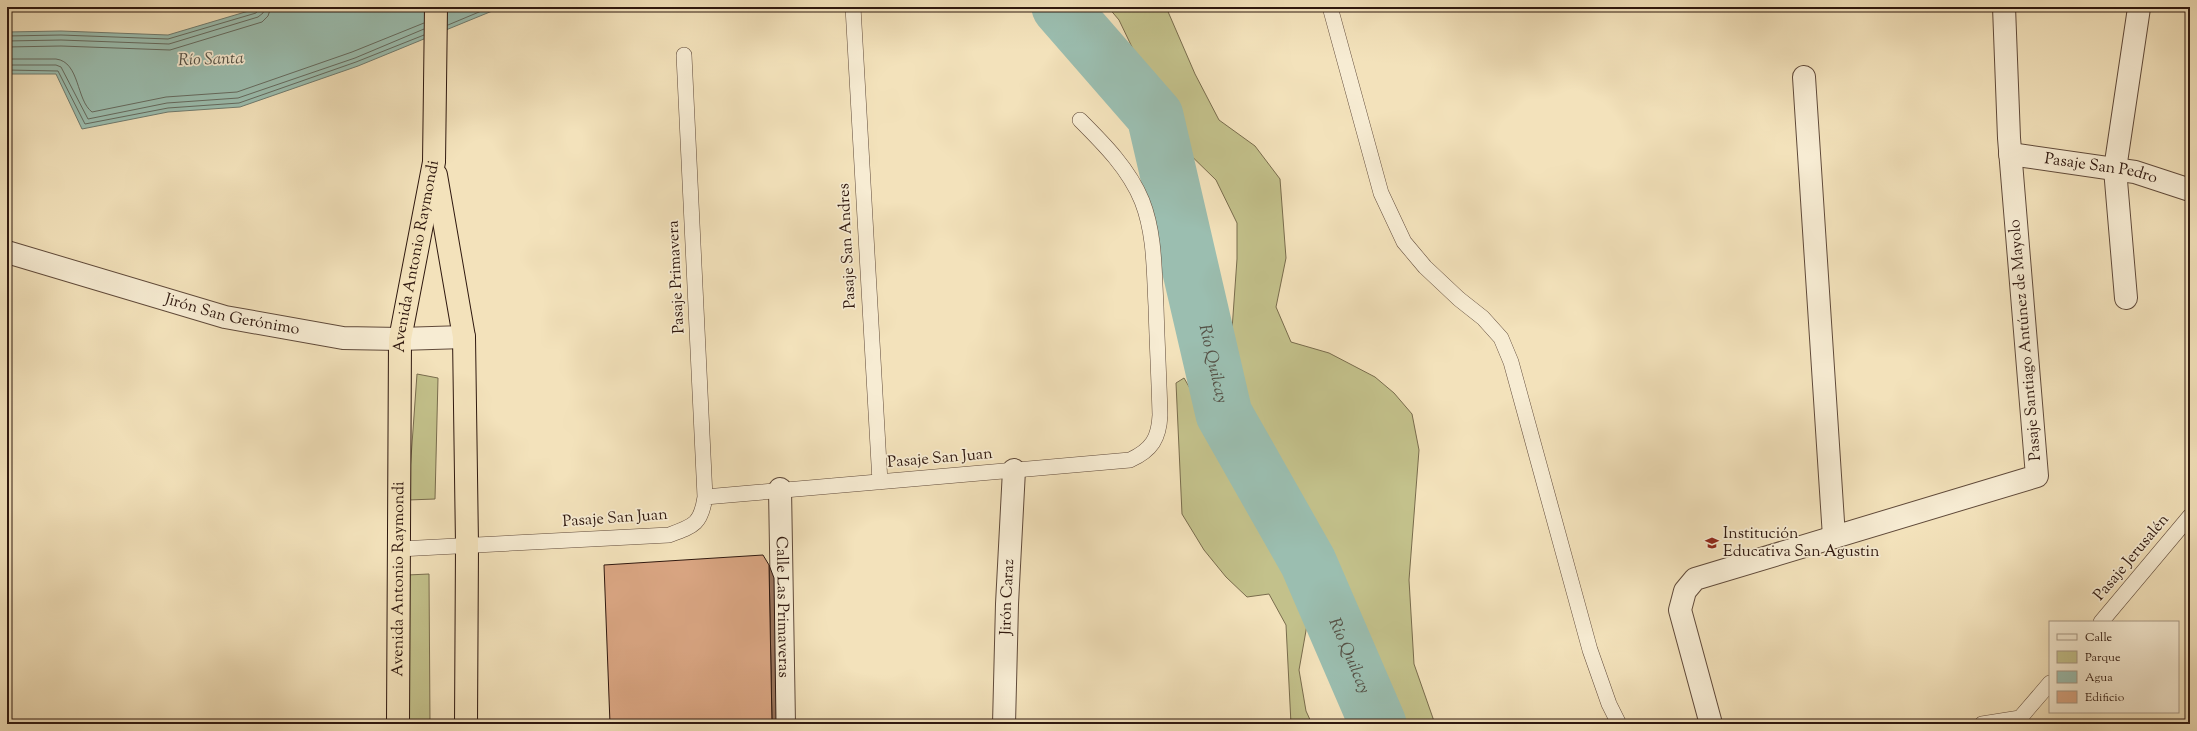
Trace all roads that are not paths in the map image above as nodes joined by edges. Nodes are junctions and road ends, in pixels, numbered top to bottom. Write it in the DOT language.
graph roads {
  1 [pos="436,7"];
  2 [pos="853,7"];
  3 [pos="1330,7"];
  4 [pos="2004,7"];
  5 [pos="2139,8"];
  6 [pos="684,55"];
  7 [pos="1804,77"];
  8 [pos="1080,120"];
  9 [pos="2010,154"];
  10 [pos="434,162"];
  11 [pos="2115,169"];
  12 [pos="2190,190"];
  13 [pos="7,252"];
  14 [pos="2126,298"];
  15 [pos="464,336"];
  16 [pos="400,339"];
  17 [pos="1014,470"];
  18 [pos="880,482"];
  19 [pos="780,489"];
  20 [pos="705,497"];
  21 [pos="2190,516"];
  22 [pos="1834,537"];
  23 [pos="467,546"];
  24 [pos="399,549"];
  25 [pos="2102,621"];
  26 [pos="2049,684"];
  27 [pos="398,724"];
  28 [pos="466,724"];
  29 [pos="784,724"];
  30 [pos="1004,724"];
  31 [pos="1619,724"];
  32 [pos="1711,724"];
  33 [pos="1982,724"];
  1 -- 10 [label="highway"];
  2 -- 18 [label="lane, Pasaje San Andres"];
  3 -- 31 [label="lane"];
  4 -- 9 [label="street, Pasaje Santiago Antúnez de Mayolo"];
  5 -- 11 [label="street"];
  6 -- 20 [label="lane, Pasaje Primavera"];
  7 -- 22 [label="street"];
  8 -- 17 [label="lane, Pasaje San Juan"];
  9 -- 11 [label="street, Pasaje San Pedro"];
  9 -- 22 [label="street, Pasaje Santiago Antúnez de Mayolo"];
  10 -- 15 [label="highway, Avenida Antonio Raymondi"];
  10 -- 16 [label="highway, Avenida Antonio Raymondi"];
  11 -- 12 [label="street, Pasaje San Pedro"];
  11 -- 14 [label="street"];
  13 -- 16 [label="street, Jirón San Gerónimo"];
  15 -- 16 [label="street, Jirón San Gerónimo"];
  15 -- 23 [label="highway, Avenida Antonio Raymondi"];
  16 -- 24 [label="highway, Avenida Antonio Raymondi"];
  17 -- 18 [label="lane, Pasaje San Juan"];
  17 -- 30 [label="street, Jirón Caraz"];
  18 -- 19 [label="lane, Pasaje San Juan"];
  19 -- 20 [label="lane, Pasaje San Juan"];
  19 -- 29 [label="street, Calle Las Primaveras"];
  20 -- 23 [label="lane, Pasaje San Juan"];
  21 -- 25 [label="lane, Pasaje Jerusalén"];
  22 -- 32 [label="street, Pasaje Santiago Antúnez de Mayolo"];
  23 -- 24 [label="lane, Pasaje San Juan"];
  23 -- 28 [label="highway, Avenida Antonio Raymondi"];
  24 -- 27 [label="highway, Avenida Antonio Raymondi"];
  26 -- 33 [label="lane"];
}
